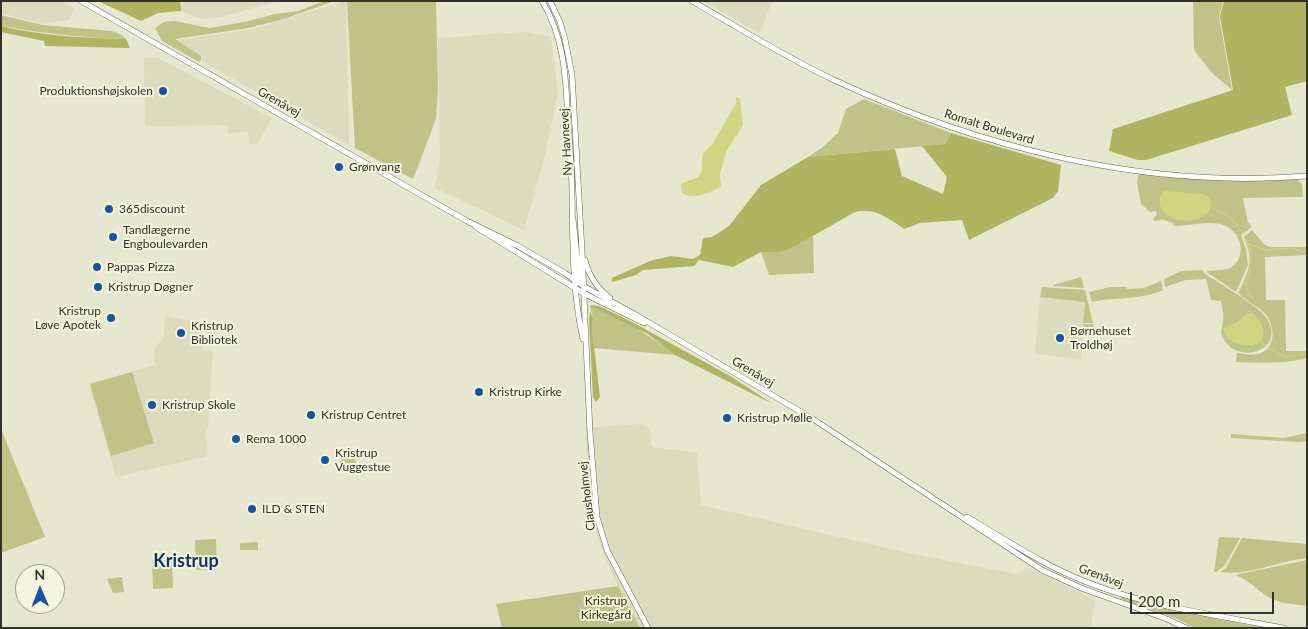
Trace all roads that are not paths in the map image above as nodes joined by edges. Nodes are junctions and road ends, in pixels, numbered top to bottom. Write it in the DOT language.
graph roads {
  1 [pos="81,1"];
  2 [pos="542,1"];
  3 [pos="550,1"];
  4 [pos="692,1"];
  5 [pos="1307,176"];
  6 [pos="571,211"];
  7 [pos="467,221"];
  8 [pos="582,251"];
  9 [pos="573,278"];
  10 [pos="581,284"];
  11 [pos="575,288"];
  12 [pos="583,293"];
  13 [pos="636,314"];
  14 [pos="668,333"];
  15 [pos="585,352"];
  16 [pos="928,495"];
  17 [pos="648,628"];
  18 [pos="1186,628"];
  19 [pos="1284,628"];
  1 -- 7 [label="street, Grenåvej"];
  2 -- 6 [label="street, Ny Havnevej"];
  3 -- 8 [label="street, Ny Havnevej"];
  4 -- 5 [label="street, Romalt Boulevard"];
  6 -- 9 [label="street, Ny Havnevej"];
  6 -- 10 [label="street"];
  7 -- 9 [label="street, Grenåvej"];
  7 -- 11 [label="street, Grenåvej"];
  8 -- 10 [label="street, Ny Havnevej"];
  8 -- 13 [label="street"];
  9 -- 10 [label="street, Grenåvej"];
  9 -- 11 [label="street, Clausholmvej"];
  10 -- 12 [label="street, Clausholmvej"];
  10 -- 13 [label="street, Grenåvej"];
  11 -- 12 [label="street, Grenåvej"];
  11 -- 15 [label="street, Clausholmvej"];
  12 -- 14 [label="street, Grenåvej"];
  12 -- 15 [label="street, Clausholmvej"];
  13 -- 14 [label="street, Grenåvej"];
  14 -- 16 [label="street, Grenåvej"];
  15 -- 17 [label="street, Clausholmvej"];
  16 -- 18 [label="street, Grenåvej"];
  16 -- 19 [label="street, Grenåvej"];
}
